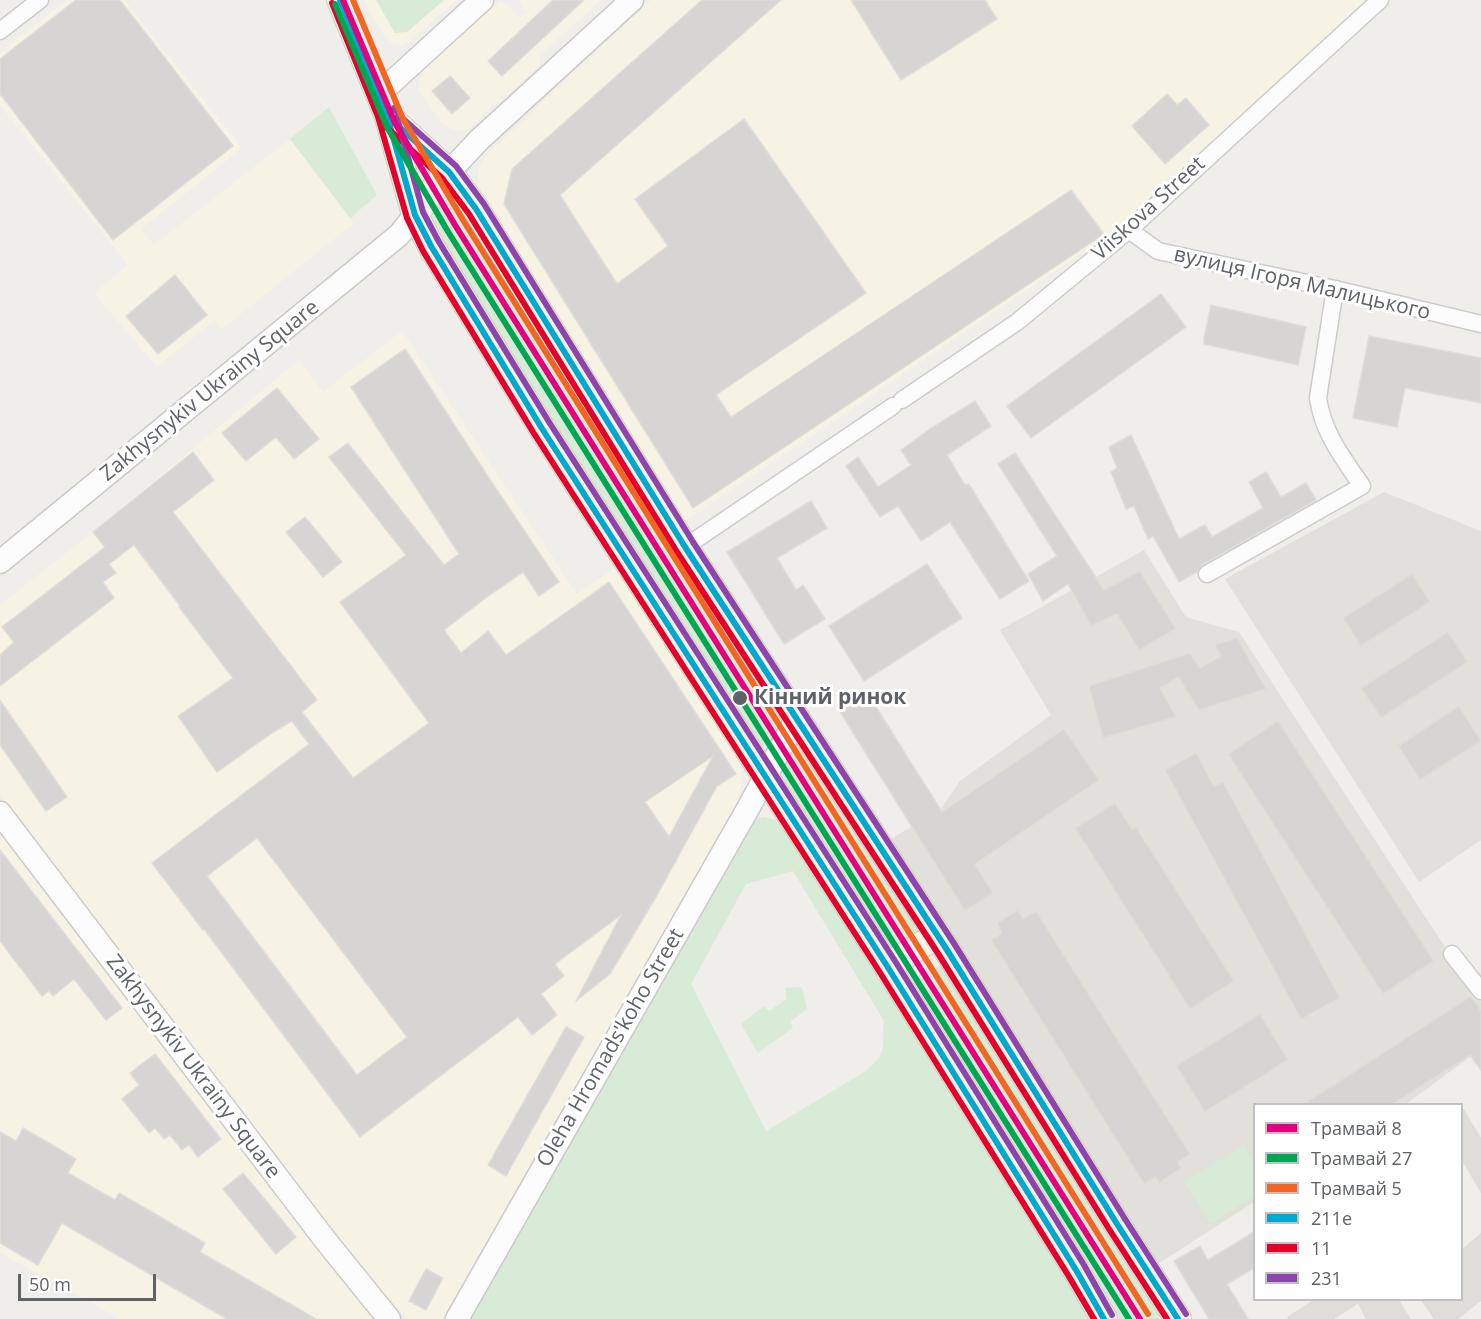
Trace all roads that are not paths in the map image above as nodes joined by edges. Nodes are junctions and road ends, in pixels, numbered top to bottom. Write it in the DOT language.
graph roads {
  1 [pos="40,0"];
  2 [pos="340,0"];
  3 [pos="482,0"];
  4 [pos="632,0"];
  5 [pos="1380,0"];
  6 [pos="0,31"];
  7 [pos="383,104"];
  8 [pos="449,172"];
  9 [pos="415,214"];
  10 [pos="1129,230"];
  11 [pos="1335,289"];
  12 [pos="1481,324"];
  13 [pos="685,547"];
  14 [pos="0,562"];
  15 [pos="1207,574"];
  16 [pos="797,718"];
  17 [pos="765,777"];
  18 [pos="0,813"];
  19 [pos="938,935"];
  20 [pos="1452,954"];
  21 [pos="887,966"];
  22 [pos="1481,991"];
  23 [pos="389,1319"];
  24 [pos="457,1319"];
  25 [pos="1104,1319"];
  26 [pos="1178,1319"];
  1 -- 6 [label="street"];
  2 -- 7 [label="main road"];
  3 -- 7 [label="street"];
  4 -- 8 [label="street"];
  5 -- 10 [label="street, Viiskova Street"];
  7 -- 8 [label="main road"];
  7 -- 9 [label="main road"];
  8 -- 9 [label="main road"];
  8 -- 13 [label="main road"];
  9 -- 14 [label="street, Zakhysnykiv Ukrainy Square"];
  9 -- 17 [label="main road"];
  10 -- 11 [label="street, вулиця Ігоря Малицького"];
  10 -- 13 [label="street, Viiskova Street"];
  11 -- 12 [label="street, вулиця Ігоря Малицького"];
  11 -- 15 [label="street"];
  13 -- 16 [label="main road"];
  16 -- 17 [label="street, Oleha Hromadsʹkoho Street"];
  16 -- 19 [label="main road"];
  17 -- 21 [label="main road"];
  17 -- 24 [label="street, Oleha Hromadsʹkoho Street"];
  18 -- 23 [label="street, Zakhysnykiv Ukrainy Square"];
  19 -- 21 [label="main road"];
  19 -- 26 [label="main road"];
  20 -- 22 [label="street"];
  21 -- 25 [label="main road"];
}
